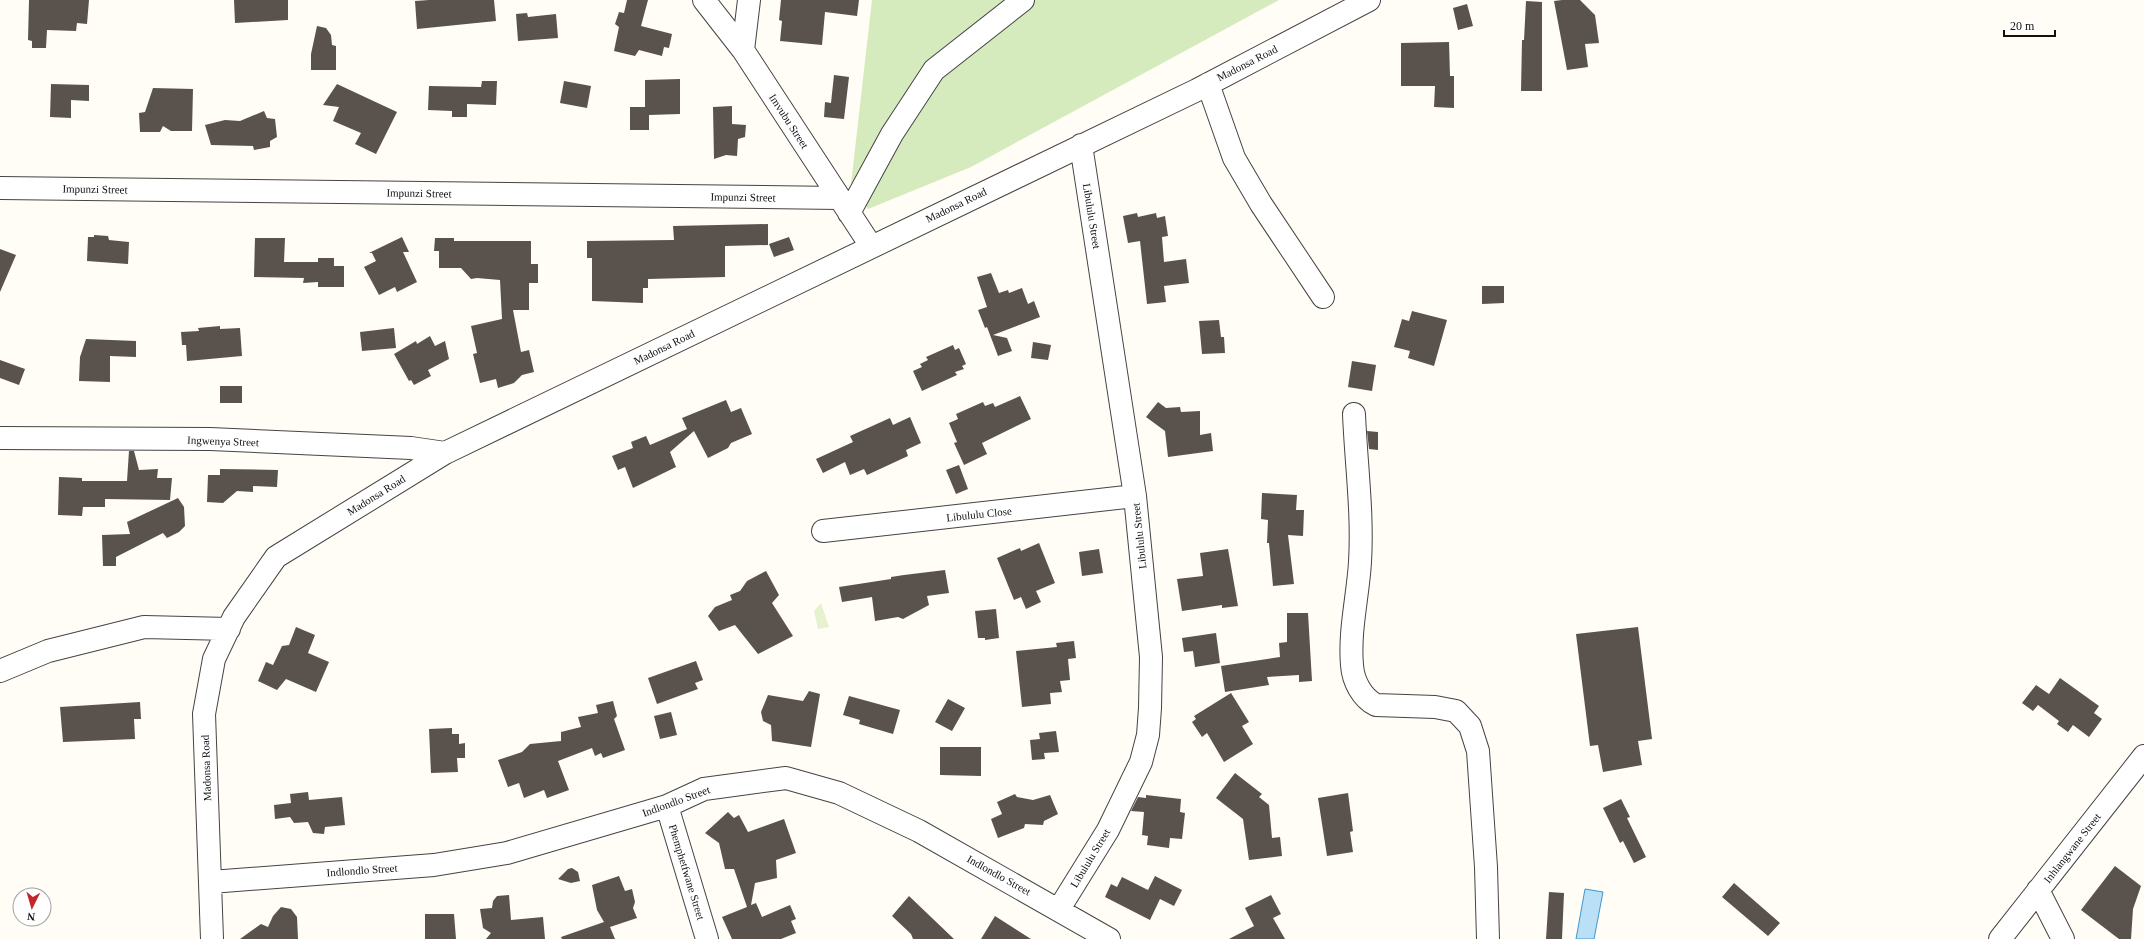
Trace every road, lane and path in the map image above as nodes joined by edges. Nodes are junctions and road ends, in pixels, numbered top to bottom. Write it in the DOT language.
graph roads {
  1 [pos="704,0"];
  2 [pos="749,0"];
  3 [pos="1023,0"];
  4 [pos="1369,0"];
  5 [pos="743,50"];
  6 [pos="1208,84"];
  7 [pos="1081,145"];
  8 [pos="0,188"];
  9 [pos="844,206"];
  10 [pos="871,246"];
  11 [pos="1323,297"];
  12 [pos="1354,414"];
  13 [pos="0,438"];
  14 [pos="445,453"];
  15 [pos="1134,496"];
  16 [pos="823,531"];
  17 [pos="228,629"];
  18 [pos="0,671"];
  19 [pos="2144,756"];
  20 [pos="667,806"];
  21 [pos="211,882"];
  22 [pos="2038,890"];
  23 [pos="1059,909"];
  24 [pos="212,939"];
  25 [pos="707,939"];
  26 [pos="1109,939"];
  27 [pos="1488,939"];
  28 [pos="2000,939"];
  29 [pos="2063,939"];
  1 -- 5 [label="street, Imvubu Street"];
  2 -- 5 [label="street"];
  3 -- 9 [label="street"];
  4 -- 6 [label="street, Madonsa Road"];
  5 -- 9 [label="street, Imvubu Street"];
  6 -- 7 [label="street, Madonsa Road"];
  6 -- 11 [label="street"];
  7 -- 10 [label="street, Madonsa Road"];
  7 -- 15 [label="street, Libululu Street"];
  8 -- 9 [label="street, Impunzi Street"];
  9 -- 10 [label="street, Imvubu Street"];
  10 -- 14 [label="street, Madonsa Road"];
  12 -- 27 [label="street"];
  13 -- 14 [label="street, Ingwenya Street"];
  14 -- 17 [label="street, Madonsa Road"];
  15 -- 16 [label="street, Libululu Close"];
  15 -- 23 [label="street, Libululu Street"];
  17 -- 18 [label="street"];
  17 -- 21 [label="street, Madonsa Road"];
  19 -- 22 [label="street, Inhlangwane Street"];
  20 -- 21 [label="street, Indlondlo Street"];
  20 -- 23 [label="street, Indlondlo Street"];
  20 -- 25 [label="street, Phemphetfwane Street"];
  21 -- 24 [label="street, Madonsa Road"];
  22 -- 28 [label="street, Inhlangwane Street"];
  22 -- 29 [label="street"];
  23 -- 26 [label="street, Indlondlo Street"];
}
